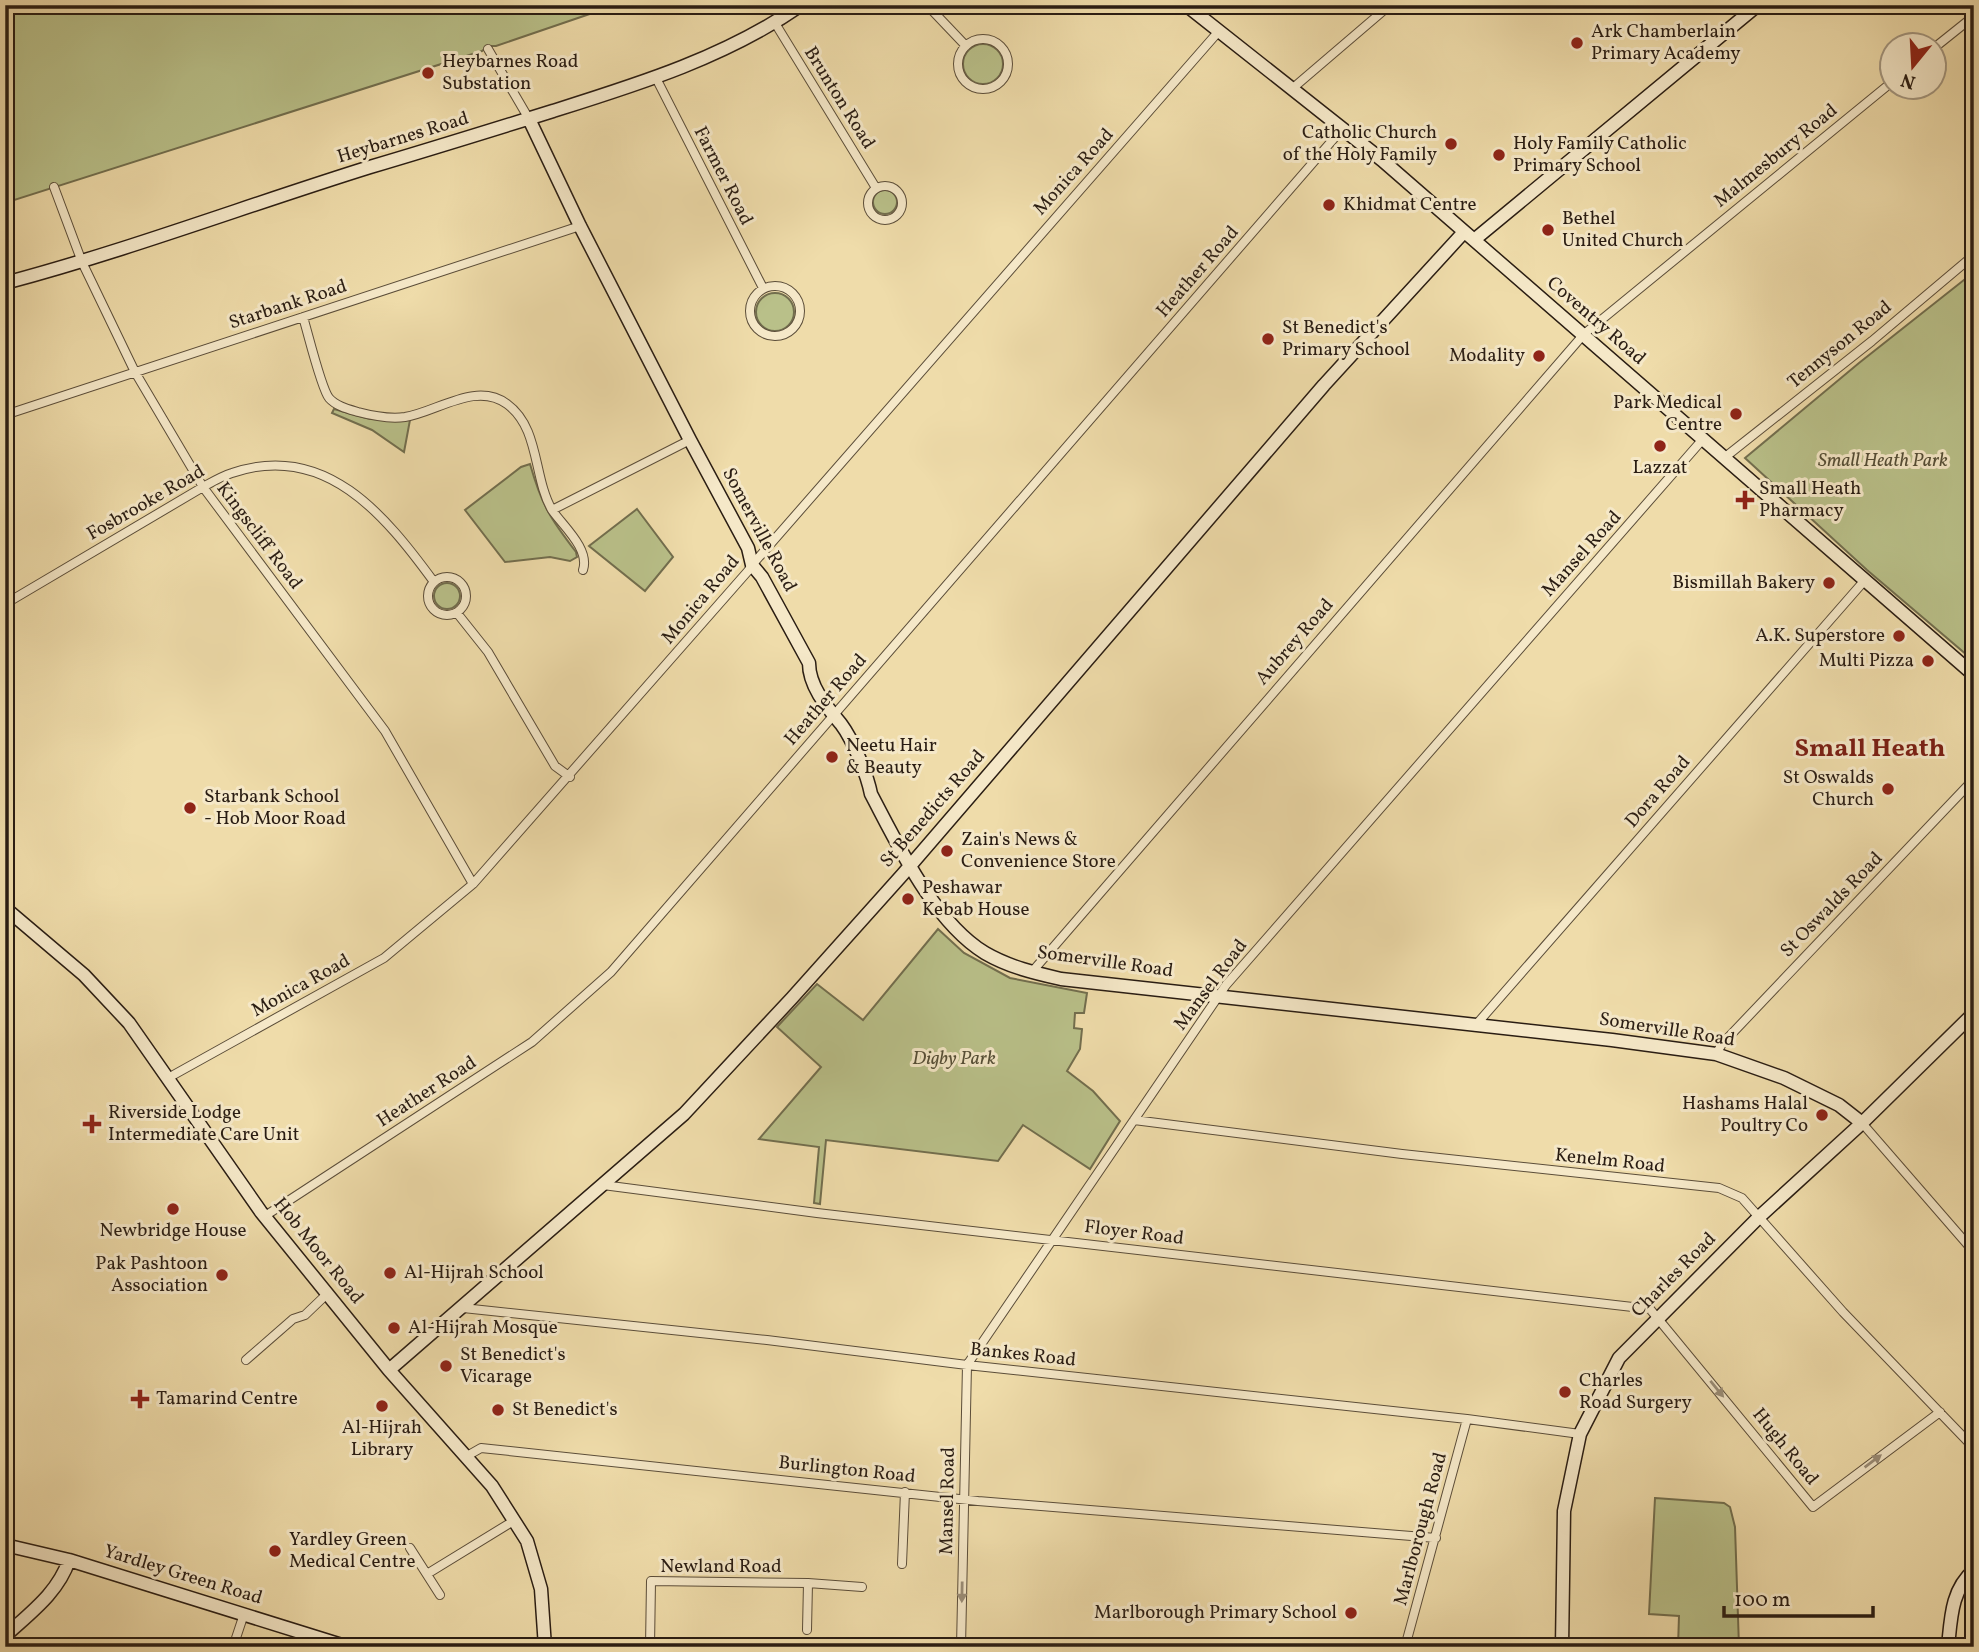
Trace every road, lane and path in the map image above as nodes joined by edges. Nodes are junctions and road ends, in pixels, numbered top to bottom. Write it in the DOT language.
graph roads {
  1 [pos="801,5"];
  2 [pos="927,5"];
  3 [pos="1186,5"];
  4 [pos="1390,5"];
  5 [pos="1758,5"];
  6 [pos="1974,16"];
  7 [pos="775,23"];
  8 [pos="1219,30"];
  9 [pos="1948,37"];
  10 [pos="966,46"];
  11 [pos="488,49"];
  12 [pos="656,78"];
  13 [pos="1293,88"];
  14 [pos="1878,93"];
  15 [pos="529,119"];
  16 [pos="1343,128"];
  17 [pos="54,187"];
  18 [pos="876,188"];
  19 [pos="580,226"];
  20 [pos="1464,232"];
  21 [pos="1474,240"];
  22 [pos="1974,255"];
  23 [pos="82,262"];
  24 [pos="5,283"];
  25 [pos="763,288"];
  26 [pos="303,317"];
  27 [pos="1584,334"];
  28 [pos="135,372"];
  29 [pos="5,415"];
  30 [pos="1703,439"];
  31 [pos="690,440"];
  32 [pos="1724,458"];
  33 [pos="203,487"];
  34 [pos="552,510"];
  35 [pos="752,565"];
  36 [pos="583,570"];
  37 [pos="1865,580"];
  38 [pos="434,582"];
  39 [pos="5,604"];
  40 [pos="457,612"];
  41 [pos="1974,675"];
  42 [pos="832,716"];
  43 [pos="570,776"];
  44 [pos="1974,779"];
  45 [pos="909,866"];
  46 [pos="473,884"];
  47 [pos="5,908"];
  48 [pos="1031,973"];
  49 [pos="1218,997"];
  50 [pos="1974,1013"];
  51 [pos="1475,1026"];
  52 [pos="1716,1054"];
  53 [pos="168,1078"];
  54 [pos="1134,1120"];
  55 [pos="1862,1123"];
  56 [pos="603,1185"];
  57 [pos="265,1216"];
  58 [pos="1758,1218"];
  59 [pos="1051,1239"];
  60 [pos="1974,1252"];
  61 [pos="328,1293"];
  62 [pos="463,1308"];
  63 [pos="1659,1317"];
  64 [pos="246,1360"];
  65 [pos="967,1365"];
  66 [pos="390,1370"];
  67 [pos="1940,1412"];
  68 [pos="1467,1419"];
  69 [pos="1580,1433"];
  70 [pos="1974,1448"];
  71 [pos="467,1456"];
  72 [pos="905,1492"];
  73 [pos="964,1499"];
  74 [pos="515,1520"];
  75 [pos="1436,1538"];
  76 [pos="5,1545"];
  77 [pos="410,1548"];
  78 [pos="69,1560"];
  79 [pos="902,1564"];
  80 [pos="1974,1570"];
  81 [pos="427,1574"];
  82 [pos="808,1583"];
  83 [pos="862,1587"];
  84 [pos="440,1595"];
  85 [pos="244,1614"];
  86 [pos="807,1630"];
  87 [pos="5,1636"];
  88 [pos="233,1647"];
  89 [pos="348,1647"];
  90 [pos="545,1647"];
  91 [pos="650,1647"];
  92 [pos="961,1647"];
  93 [pos="1405,1647"];
  94 [pos="1562,1647"];
  95 [pos="1948,1647"];
  1 -- 7 [label="street, Heybarnes Road"];
  2 -- 10 [label="street"];
  3 -- 8 [label="street, Coventry Road"];
  4 -- 13 [label="street"];
  5 -- 21 [label="street"];
  6 -- 9 [label="street"];
  7 -- 12 [label="street, Heybarnes Road"];
  7 -- 18 [label="street, Brunton Road"];
  8 -- 13 [label="street, Coventry Road"];
  8 -- 35 [label="street, Monica Road"];
  10 -- 10 [label="street"];
  11 -- 15 [label="street, Somerville Road"];
  12 -- 15 [label="street, Heybarnes Road"];
  12 -- 25 [label="street, Farmer Road"];
  13 -- 16 [label="street, Coventry Road"];
  14 -- 27 [label="street, Malmesbury Road"];
  15 -- 19 [label="street, Somerville Road"];
  15 -- 23 [label="street, Heybarnes Road"];
  16 -- 20 [label="street, Coventry Road"];
  16 -- 42 [label="street, Heather Road"];
  17 -- 23 [label="street, Kingscliff Road"];
  18 -- 18 [label="street, Brunton Road"];
  19 -- 26 [label="street, Starbank Road"];
  19 -- 31 [label="street, Somerville Road"];
  20 -- 21 [label="street, Coventry Road"];
  20 -- 45 [label="street, St Benedicts Road"];
  21 -- 27 [label="street, Coventry Road"];
  22 -- 32 [label="street, Tennyson Road"];
  23 -- 24 [label="street, Heybarnes Road"];
  23 -- 28 [label="street, Kingscliff Road"];
  25 -- 25 [label="street"];
  26 -- 28 [label="street, Starbank Road"];
  26 -- 34 [label="street"];
  27 -- 30 [label="street, Coventry Road"];
  27 -- 48 [label="street, Aubrey Road"];
  28 -- 29 [label="street, Starbank Road"];
  28 -- 33 [label="street, Kingscliff Road"];
  30 -- 32 [label="street, Coventry Road"];
  30 -- 49 [label="street, Mansel Road"];
  31 -- 34 [label="street"];
  31 -- 35 [label="street, Somerville Road"];
  32 -- 37 [label="street, Coventry Road"];
  33 -- 38 [label="street, Fosbrooke Road"];
  33 -- 39 [label="street, Fosbrooke Road"];
  33 -- 46 [label="street, Kingscliff Road"];
  34 -- 36 [label="street"];
  35 -- 42 [label="street, Somerville Road"];
  35 -- 43 [label="street, Monica Road"];
  37 -- 41 [label="street, Coventry Road"];
  37 -- 51 [label="street, Dora Road"];
  38 -- 40 [label="street, Fosbrooke Road"];
  38 -- 40 [label="street"];
  40 -- 43 [label="street, Fosbrooke Road"];
  42 -- 45 [label="street, Somerville Road"];
  42 -- 57 [label="street, Heather Road"];
  43 -- 46 [label="street, Monica Road"];
  44 -- 52 [label="street, St Oswalds Road"];
  45 -- 48 [label="street, Somerville Road"];
  45 -- 56 [label="street, St Benedicts Road"];
  46 -- 53 [label="street, Monica Road"];
  47 -- 53 [label="street, Hob Moor Road"];
  48 -- 49 [label="street, Somerville Road"];
  49 -- 51 [label="street, Somerville Road"];
  49 -- 54 [label="street, Mansel Road"];
  50 -- 55 [label="street, Charles Road"];
  51 -- 52 [label="street, Somerville Road"];
  52 -- 55 [label="street, Somerville Road"];
  53 -- 57 [label="street, Hob Moor Road"];
  54 -- 58 [label="street, Kenelm Road"];
  54 -- 59 [label="street, Mansel Road"];
  55 -- 58 [label="street, Charles Road"];
  55 -- 60 [label="street, Somerville Road"];
  56 -- 59 [label="street, Floyer Road"];
  56 -- 62 [label="street, St Benedicts Road"];
  57 -- 61 [label="street, Hob Moor Road"];
  58 -- 63 [label="street, Charles Road"];
  58 -- 67 [label="street, Kenelm Road"];
  59 -- 63 [label="street, Floyer Road"];
  59 -- 65 [label="street, Mansel Road"];
  61 -- 64 [label="street"];
  61 -- 66 [label="street, Hob Moor Road"];
  62 -- 65 [label="street, Bankes Road"];
  62 -- 66 [label="street, St Benedicts Road"];
  63 -- 67 [label="street, Hugh Road, one-way"];
  63 -- 69 [label="street, Charles Road"];
  65 -- 68 [label="street, Bankes Road"];
  65 -- 73 [label="street, Mansel Road"];
  66 -- 71 [label="street, Hob Moor Road"];
  67 -- 70 [label="street, Kenelm Road"];
  68 -- 69 [label="street, Bankes Road"];
  68 -- 75 [label="street, Marlborough Road"];
  69 -- 94 [label="street, Charles Road"];
  71 -- 72 [label="street, Burlington Road"];
  71 -- 74 [label="street, Hob Moor Road"];
  72 -- 73 [label="street, Burlington Road"];
  72 -- 79 [label="street"];
  73 -- 75 [label="street, Burlington Road"];
  73 -- 92 [label="street, Mansel Road, one-way"];
  74 -- 81 [label="street"];
  74 -- 90 [label="street, Hob Moor Road"];
  75 -- 93 [label="street, Marlborough Road"];
  76 -- 78 [label="street, Yardley Green Road"];
  77 -- 81 [label="street"];
  78 -- 85 [label="street, Yardley Green Road"];
  78 -- 87 [label="street"];
  80 -- 95 [label="street"];
  81 -- 84 [label="street"];
  82 -- 83 [label="street"];
  82 -- 86 [label="street, Newland Road"];
  82 -- 91 [label="street, Newland Road"];
  85 -- 88 [label="street"];
  85 -- 89 [label="street, Yardley Green Road"];
}
